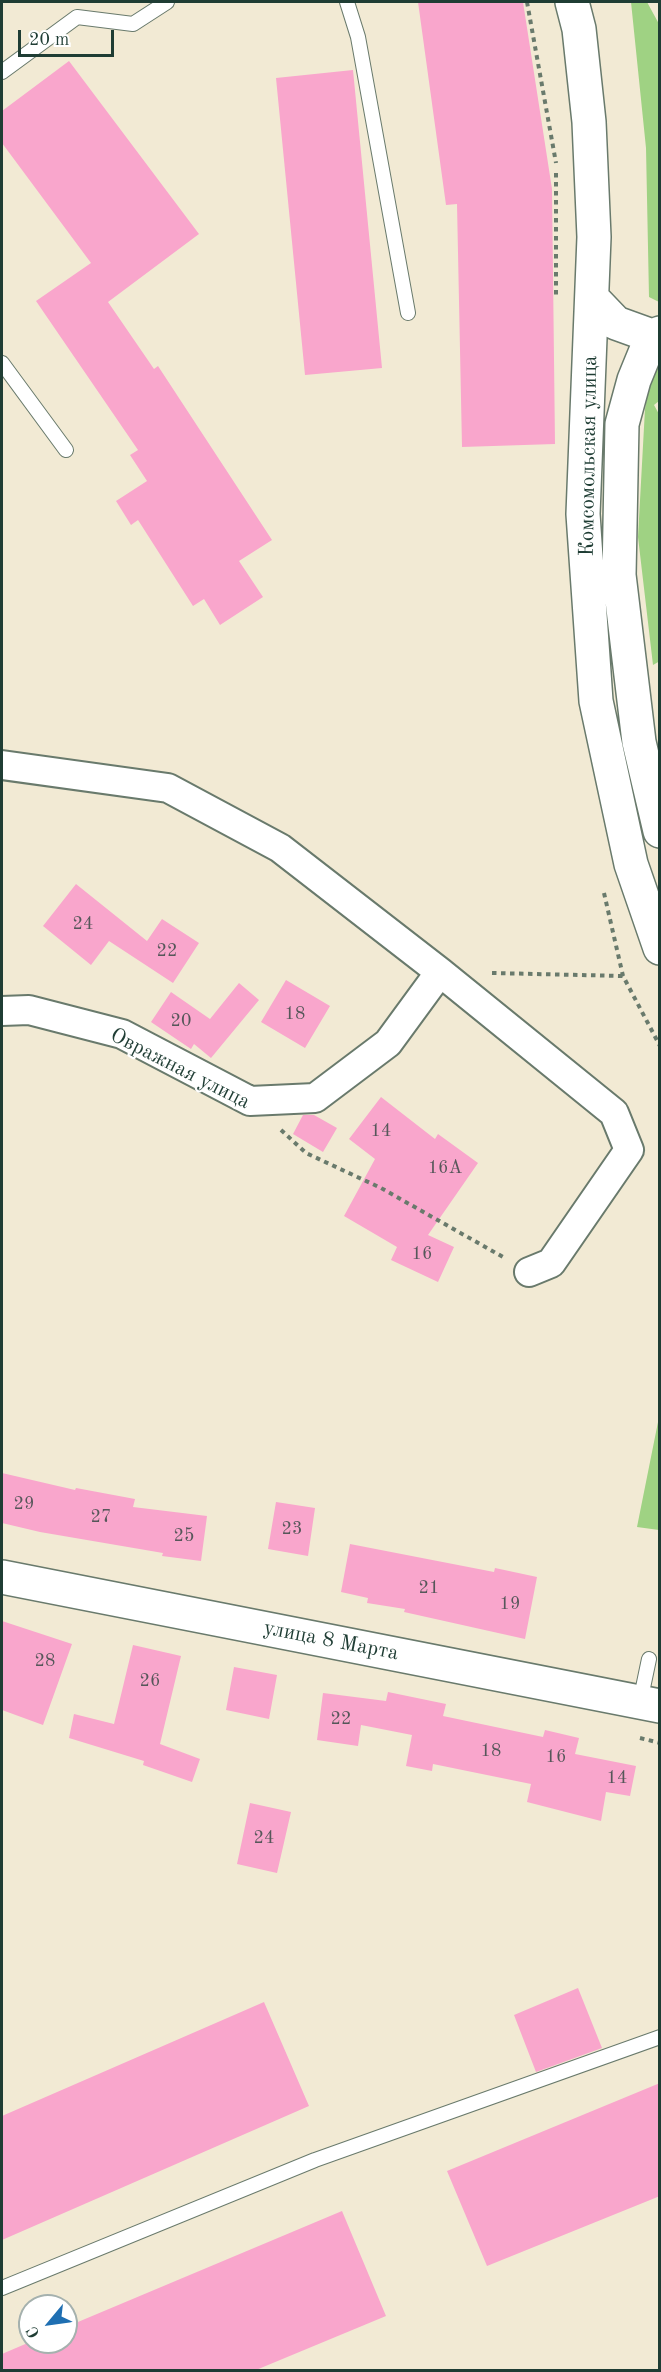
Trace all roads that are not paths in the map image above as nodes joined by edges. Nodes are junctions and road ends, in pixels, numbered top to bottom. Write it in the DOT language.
graph roads {
  1 [pos="167,2"];
  2 [pos="348,2"];
  3 [pos="580,11"];
  4 [pos="2,72"];
  5 [pos="593,299"];
  6 [pos="408,313"];
  7 [pos="656,335"];
  8 [pos="2,363"];
  9 [pos="66,450"];
  10 [pos="2,765"];
  11 [pos="660,831"];
  12 [pos="660,948"];
  13 [pos="440,972"];
  14 [pos="2,1011"];
  15 [pos="529,1272"];
  16 [pos="2,1577"];
  17 [pos="649,1659"];
  18 [pos="650,1704"];
  19 [pos="660,2037"];
  20 [pos="2,2288"];
  1 -- 4 [label="lane"];
  2 -- 6 [label="lane"];
  3 -- 5 [label="main road, Комсомольская улица"];
  5 -- 7 [label="main road"];
  5 -- 12 [label="main road, Комсомольская улица"];
  7 -- 11 [label="main road, Комсомольская улица"];
  8 -- 9 [label="lane"];
  10 -- 13 [label="street"];
  13 -- 14 [label="street, Овражная улица"];
  13 -- 15 [label="street"];
  16 -- 18 [label="main road, улица 8 Марта"];
  17 -- 18 [label="lane"];
  19 -- 20 [label="lane"];
}
